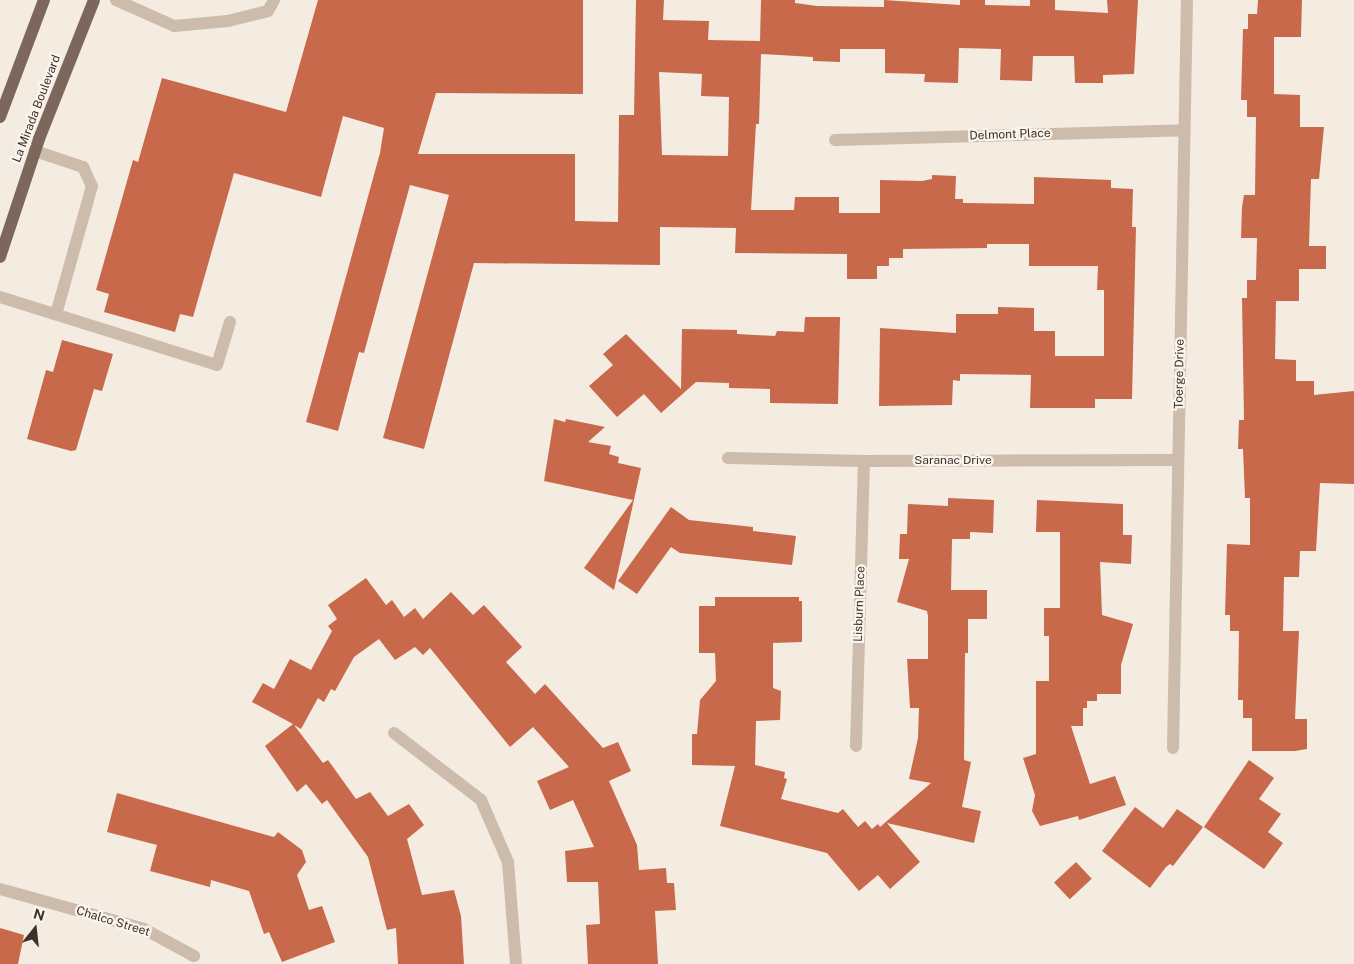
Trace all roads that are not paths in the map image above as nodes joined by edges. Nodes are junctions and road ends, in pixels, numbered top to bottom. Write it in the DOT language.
graph roads {
  1 [pos="44,0"];
  2 [pos="94,0"];
  3 [pos="116,0"];
  4 [pos="274,0"];
  5 [pos="1187,0"];
  6 [pos="0,117"];
  7 [pos="1184,130"];
  8 [pos="835,140"];
  9 [pos="35,150"];
  10 [pos="0,256"];
  11 [pos="0,297"];
  12 [pos="56,314"];
  13 [pos="230,322"];
  14 [pos="728,458"];
  15 [pos="1178,460"];
  16 [pos="864,462"];
  17 [pos="394,733"];
  18 [pos="856,746"];
  19 [pos="1173,748"];
  20 [pos="0,889"];
  21 [pos="194,956"];
  22 [pos="516,964"];
  1 -- 6 [label="main road"];
  2 -- 9 [label="main road, La Mirada Boulevard"];
  3 -- 4 [label="street"];
  5 -- 7 [label="street, Toerge Drive"];
  7 -- 8 [label="street, Delmont Place"];
  7 -- 15 [label="street, Toerge Drive"];
  9 -- 10 [label="main road, La Mirada Boulevard"];
  9 -- 12 [label="street"];
  11 -- 12 [label="street"];
  12 -- 13 [label="street"];
  14 -- 16 [label="street, Saranac Drive"];
  15 -- 16 [label="street, Saranac Drive"];
  15 -- 19 [label="street, Toerge Drive"];
  16 -- 18 [label="street, Lisburn Place"];
  17 -- 22 [label="street"];
  20 -- 21 [label="street, Chalco Street"];
}
